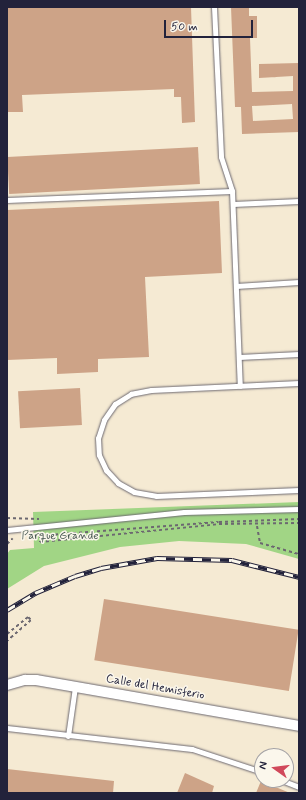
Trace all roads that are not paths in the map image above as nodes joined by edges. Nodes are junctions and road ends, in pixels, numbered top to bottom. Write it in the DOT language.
graph roads {
  1 [pos="214,7"];
  2 [pos="232,191"];
  3 [pos="7,200"];
  4 [pos="299,201"];
  5 [pos="233,204"];
  6 [pos="299,282"];
  7 [pos="236,286"];
  8 [pos="299,354"];
  9 [pos="239,357"];
  10 [pos="299,383"];
  11 [pos="240,386"];
  12 [pos="299,490"];
  13 [pos="299,509"];
  14 [pos="7,530"];
  15 [pos="7,686"];
  16 [pos="75,687"];
  17 [pos="299,726"];
  18 [pos="7,728"];
  19 [pos="68,736"];
  20 [pos="254,769"];
  1 -- 2 [label="lane"];
  2 -- 3 [label="lane"];
  2 -- 5 [label="lane"];
  4 -- 5 [label="lane"];
  5 -- 7 [label="lane"];
  6 -- 7 [label="lane"];
  7 -- 9 [label="lane"];
  8 -- 9 [label="lane"];
  9 -- 11 [label="lane"];
  10 -- 11 [label="lane"];
  11 -- 12 [label="lane"];
  13 -- 14 [label="lane"];
  15 -- 16 [label="street, Calle del Hemisferio"];
  16 -- 17 [label="street, Calle del Hemisferio"];
  16 -- 19 [label="lane"];
  18 -- 19 [label="lane"];
  19 -- 20 [label="lane"];
}
